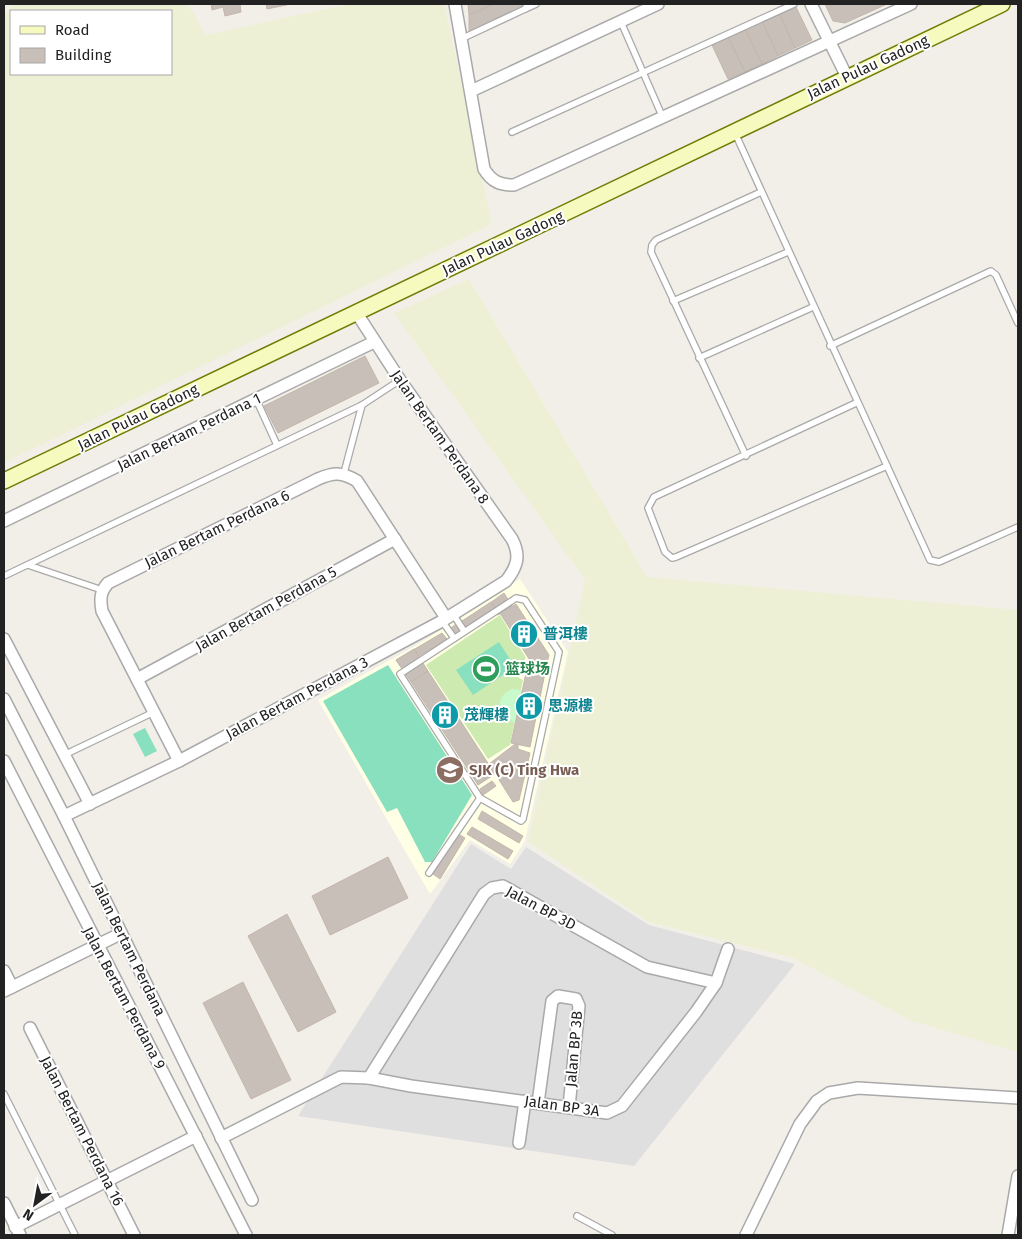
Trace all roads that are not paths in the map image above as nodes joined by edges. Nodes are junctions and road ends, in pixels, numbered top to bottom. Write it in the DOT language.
graph roads {
  1 [pos="455,4"];
  2 [pos="536,4"];
  3 [pos="658,4"];
  4 [pos="794,4"];
  5 [pos="811,4"];
  6 [pos="911,4"];
  7 [pos="1002,4"];
  8 [pos="526,5"];
  9 [pos="621,22"];
  10 [pos="461,39"];
  11 [pos="830,42"];
  12 [pos="644,73"];
  13 [pos="847,77"];
  14 [pos="471,91"];
  15 [pos="663,118"];
  16 [pos="734,131"];
  17 [pos="512,132"];
  18 [pos="761,192"];
  19 [pos="788,252"];
  20 [pos="673,301"];
  21 [pos="812,307"];
  22 [pos="356,312"];
  23 [pos="1018,323"];
  24 [pos="374,342"];
  25 [pos="830,346"];
  26 [pos="699,358"];
  27 [pos="400,380"];
  28 [pos="256,399"];
  29 [pos="856,403"];
  30 [pos="362,405"];
  31 [pos="278,445"];
  32 [pos="746,456"];
  33 [pos="887,466"];
  34 [pos="344,473"];
  35 [pos="4,481"];
  36 [pos="4,521"];
  37 [pos="1018,527"];
  38 [pos="394,539"];
  39 [pos="517,563"];
  40 [pos="28,565"];
  41 [pos="4,576"];
  42 [pos="101,594"];
  43 [pos="447,618"];
  44 [pos="464,631"];
  45 [pos="454,638"];
  46 [pos="4,639"];
  47 [pos="137,679"];
  48 [pos="4,699"];
  49 [pos="154,712"];
  50 [pos="64,755"];
  51 [pos="4,761"];
  52 [pos="179,761"];
  53 [pos="480,798"];
  54 [pos="90,804"];
  55 [pos="64,816"];
  56 [pos="429,873"];
  57 [pos="120,934"];
  58 [pos="96,946"];
  59 [pos="728,949"];
  60 [pos="4,971"];
  61 [pos="716,983"];
  62 [pos="8,989"];
  63 [pos="30,1028"];
  64 [pos="368,1078"];
  65 [pos="4,1094"];
  66 [pos="1018,1098"];
  67 [pos="525,1102"];
  68 [pos="538,1103"];
  69 [pos="568,1108"];
  70 [pos="196,1136"];
  71 [pos="221,1138"];
  72 [pos="519,1143"];
  73 [pos="1018,1176"];
  74 [pos="108,1180"];
  75 [pos="252,1200"];
  76 [pos="4,1203"];
  77 [pos="59,1205"];
  78 [pos="577,1216"];
  79 [pos="18,1231"];
  80 [pos="75,1235"];
  81 [pos="134,1235"];
  82 [pos="246,1235"];
  83 [pos="612,1235"];
  84 [pos="746,1235"];
  85 [pos="1008,1235"];
  1 -- 10 [label="street"];
  2 -- 8 [label="lane"];
  3 -- 9 [label="street"];
  4 -- 12 [label="lane"];
  5 -- 11 [label="street"];
  6 -- 11 [label="street"];
  7 -- 13 [label="main road, Jalan Pulau Gadong"];
  8 -- 10 [label="lane"];
  9 -- 12 [label="lane"];
  9 -- 14 [label="street"];
  10 -- 14 [label="street"];
  11 -- 13 [label="street"];
  11 -- 15 [label="street"];
  12 -- 15 [label="lane"];
  12 -- 17 [label="lane"];
  13 -- 16 [label="main road, Jalan Pulau Gadong"];
  14 -- 15 [label="street"];
  16 -- 18 [label="lane"];
  16 -- 22 [label="main road, Jalan Pulau Gadong"];
  18 -- 19 [label="lane"];
  18 -- 20 [label="lane"];
  19 -- 20 [label="lane"];
  19 -- 21 [label="lane"];
  20 -- 26 [label="lane"];
  21 -- 25 [label="lane"];
  21 -- 26 [label="lane"];
  22 -- 24 [label="street, Jalan Bertam Perdana 8"];
  22 -- 35 [label="main road, Jalan Pulau Gadong"];
  23 -- 25 [label="lane"];
  24 -- 27 [label="street, Jalan Bertam Perdana 8"];
  24 -- 28 [label="street, Jalan Bertam Perdana 1"];
  25 -- 29 [label="lane"];
  26 -- 32 [label="lane"];
  27 -- 30 [label="lane"];
  27 -- 39 [label="street, Jalan Bertam Perdana 8"];
  28 -- 31 [label="lane"];
  28 -- 36 [label="street, Jalan Bertam Perdana 1"];
  29 -- 32 [label="lane"];
  29 -- 33 [label="lane"];
  30 -- 31 [label="lane"];
  30 -- 34 [label="lane"];
  31 -- 40 [label="lane"];
  32 -- 33 [label="lane"];
  33 -- 37 [label="lane"];
  34 -- 38 [label="street"];
  34 -- 42 [label="street, Jalan Bertam Perdana 6"];
  38 -- 43 [label="street"];
  38 -- 47 [label="street, Jalan Bertam Perdana 5"];
  39 -- 43 [label="street, Jalan Bertam Perdana 3"];
  40 -- 41 [label="lane"];
  40 -- 42 [label="lane"];
  42 -- 47 [label="street"];
  43 -- 44 [label="lane"];
  43 -- 45 [label="lane"];
  43 -- 52 [label="street, Jalan Bertam Perdana 3"];
  44 -- 45 [label="lane"];
  44 -- 53 [label="lane"];
  45 -- 53 [label="lane"];
  46 -- 50 [label="street"];
  47 -- 49 [label="street"];
  48 -- 55 [label="street, Jalan Bertam Perdana"];
  49 -- 50 [label="lane"];
  49 -- 52 [label="street"];
  50 -- 54 [label="street"];
  51 -- 58 [label="street, Jalan Bertam Perdana 9"];
  52 -- 54 [label="street, Jalan Bertam Perdana 3"];
  53 -- 56 [label="lane"];
  54 -- 55 [label="street, Jalan Bertam Perdana 3"];
  55 -- 57 [label="street, Jalan Bertam Perdana"];
  57 -- 58 [label="street"];
  57 -- 71 [label="street, Jalan Bertam Perdana"];
  58 -- 62 [label="street"];
  58 -- 70 [label="street, Jalan Bertam Perdana 9"];
  59 -- 61 [label="street, Jalan BP 3A"];
  60 -- 62 [label="street"];
  61 -- 64 [label="street, Jalan BP 3D"];
  61 -- 69 [label="street, Jalan BP 3A"];
  63 -- 74 [label="street, Jalan Bertam Perdana 16"];
  64 -- 67 [label="street, Jalan BP 3A"];
  64 -- 71 [label="street, Jalan BP 3A"];
  65 -- 77 [label="lane"];
  66 -- 84 [label="street"];
  67 -- 68 [label="street, Jalan BP 3A"];
  67 -- 72 [label="street"];
  68 -- 69 [label="street, Jalan BP 3A"];
  68 -- 69 [label="street, Jalan BP 3B"];
  70 -- 74 [label="street"];
  70 -- 82 [label="street, Jalan Bertam Perdana 9"];
  71 -- 75 [label="street, Jalan Bertam Perdana"];
  73 -- 85 [label="street"];
  74 -- 77 [label="street"];
  74 -- 81 [label="street, Jalan Bertam Perdana 16"];
  76 -- 79 [label="street"];
  77 -- 79 [label="street"];
  77 -- 80 [label="lane"];
  78 -- 83 [label="lane"];
}
